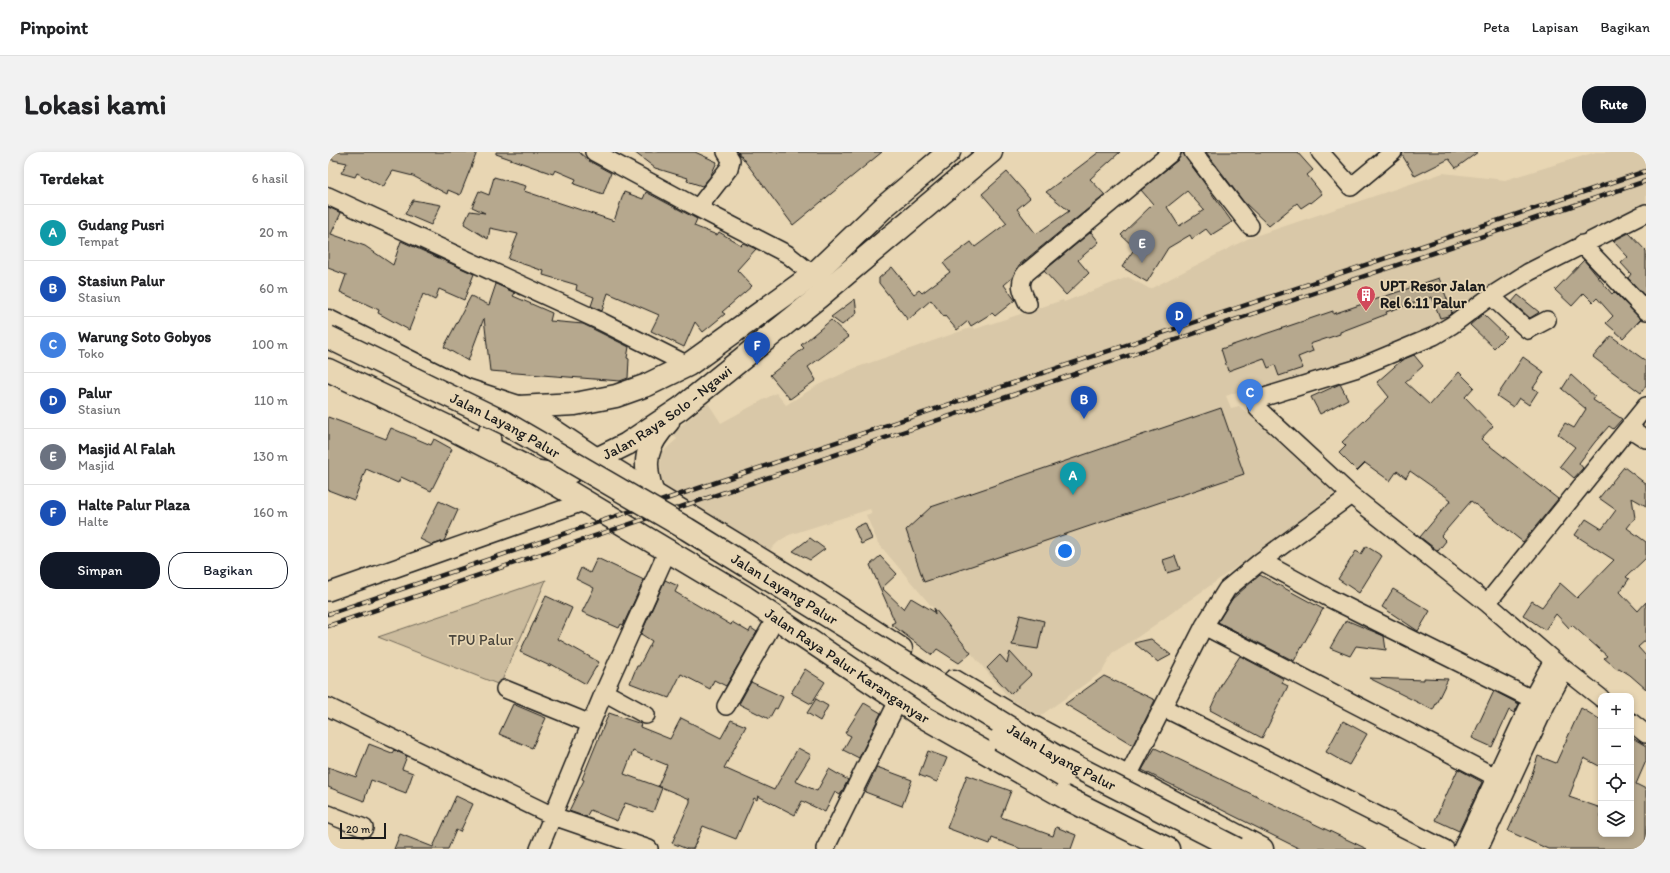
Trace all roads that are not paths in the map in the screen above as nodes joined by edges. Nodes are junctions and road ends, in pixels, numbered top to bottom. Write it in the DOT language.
graph roads {
  1 [pos="594,152"];
  2 [pos="726,152"];
  3 [pos="949,152"];
  4 [pos="991,152"];
  5 [pos="1172,152"];
  6 [pos="1193,152"];
  7 [pos="1320,152"];
  8 [pos="1393,152"];
  9 [pos="328,196"];
  10 [pos="698,208"];
  11 [pos="1646,213"];
  12 [pos="1250,226"];
  13 [pos="1582,244"];
  14 [pos="813,275"];
  15 [pos="1491,296"];
  16 [pos="1028,304"];
  17 [pos="1646,311"];
  18 [pos="1547,320"];
  19 [pos="328,321"];
  20 [pos="328,337"];
  21 [pos="328,351"];
  22 [pos="688,365"];
  23 [pos="328,370"];
  24 [pos="466,390"];
  25 [pos="1646,406"];
  26 [pos="518,407"];
  27 [pos="681,408"];
  28 [pos="446,426"];
  29 [pos="1629,428"];
  30 [pos="1646,439"];
  31 [pos="490,448"];
  32 [pos="596,459"];
  33 [pos="534,471"];
  34 [pos="653,494"];
  35 [pos="1352,495"];
  36 [pos="586,501"];
  37 [pos="668,550"];
  38 [pos="1260,561"];
  39 [pos="768,564"];
  40 [pos="328,592"];
  41 [pos="745,597"];
  42 [pos="1487,604"];
  43 [pos="776,618"];
  44 [pos="1204,626"];
  45 [pos="1559,665"];
  46 [pos="505,689"];
  47 [pos="604,692"];
  48 [pos="1598,696"];
  49 [pos="1532,699"];
  50 [pos="898,701"];
  51 [pos="726,706"];
  52 [pos="328,707"];
  53 [pos="1164,708"];
  54 [pos="646,715"];
  55 [pos="591,724"];
  56 [pos="1634,724"];
  57 [pos="1646,734"];
  58 [pos="1127,778"];
  59 [pos="1502,781"];
  60 [pos="328,814"];
  61 [pos="553,816"];
  62 [pos="364,828"];
  63 [pos="615,844"];
  64 [pos="539,849"];
  65 [pos="648,849"];
  66 [pos="825,849"];
  67 [pos="1168,849"];
  68 [pos="1207,849"];
  69 [pos="1237,849"];
  70 [pos="1262,849"];
  71 [pos="1445,849"];
  72 [pos="1462,849"];
  73 [pos="1479,849"];
  1 -- 10 [label="street"];
  2 -- 10 [label="street"];
  3 -- 14 [label="main road, Jalan Raya Solo - Ngawi"];
  4 -- 27 [label="main road, Jalan Raya Solo - Ngawi"];
  5 -- 16 [label="street"];
  6 -- 12 [label="street"];
  7 -- 8 [label="street"];
  9 -- 22 [label="street"];
  10 -- 14 [label="street"];
  11 -- 13 [label="street"];
  13 -- 15 [label="street"];
  13 -- 17 [label="street"];
  14 -- 22 [label="main road, Jalan Raya Solo - Ngawi"];
  15 -- 18 [label="street"];
  15 -- 35 [label="street"];
  19 -- 24 [label="main road, Jalan Raya Solo - Ngawi"];
  20 -- 69 [label="main road, Jalan Layang Palur, bridge"];
  21 -- 68 [label="main road, Jalan Layang Palur, bridge"];
  22 -- 26 [label="main road, Jalan Raya Solo - Ngawi"];
  23 -- 28 [label="main road, Jalan Raya Solo - Ngawi"];
  24 -- 26 [label="main road, Jalan Raya Solo - Ngawi"];
  24 -- 28 [label="main road"];
  25 -- 29 [label="street"];
  26 -- 31 [label="main road, Jalan Raya Solo - Ngawi"];
  26 -- 32 [label="main road"];
  27 -- 32 [label="main road, Jalan Raya Solo - Ngawi"];
  27 -- 34 [label="main road"];
  28 -- 31 [label="main road, Jalan Raya Solo - Ngawi"];
  29 -- 30 [label="street"];
  29 -- 42 [label="street"];
  31 -- 33 [label="main road, Jalan Raya Solo - Ngawi"];
  32 -- 33 [label="main road, Jalan Raya Solo - Ngawi"];
  32 -- 34 [label="main road"];
  33 -- 36 [label="main road, Jalan Raya Palur Karanganyar"];
  34 -- 39 [label="main road"];
  35 -- 38 [label="street"];
  35 -- 42 [label="street"];
  36 -- 37 [label="main road, Jalan Raya Palur Karanganyar"];
  36 -- 40 [label="street"];
  37 -- 41 [label="main road, Jalan Raya Palur Karanganyar"];
  37 -- 47 [label="street"];
  38 -- 44 [label="street"];
  38 -- 49 [label="street"];
  39 -- 41 [label="main road"];
  39 -- 58 [label="main road"];
  41 -- 43 [label="main road, Jalan Raya Palur Karanganyar"];
  42 -- 45 [label="street"];
  43 -- 50 [label="main road, Jalan Raya Palur Karanganyar"];
  43 -- 51 [label="street"];
  44 -- 53 [label="street"];
  44 -- 59 [label="street"];
  45 -- 48 [label="street"];
  45 -- 49 [label="street"];
  45 -- 59 [label="street"];
  46 -- 55 [label="street"];
  47 -- 54 [label="street"];
  47 -- 55 [label="street"];
  49 -- 59 [label="street"];
  50 -- 66 [label="street"];
  50 -- 67 [label="main road, Jalan Raya Palur Karanganyar"];
  52 -- 61 [label="street"];
  53 -- 58 [label="street"];
  53 -- 71 [label="street"];
  55 -- 61 [label="street"];
  56 -- 57 [label="street"];
  58 -- 70 [label="main road"];
  59 -- 72 [label="street"];
  59 -- 73 [label="street"];
  60 -- 62 [label="street"];
  61 -- 63 [label="street"];
  61 -- 64 [label="street"];
  63 -- 65 [label="street"];
}
